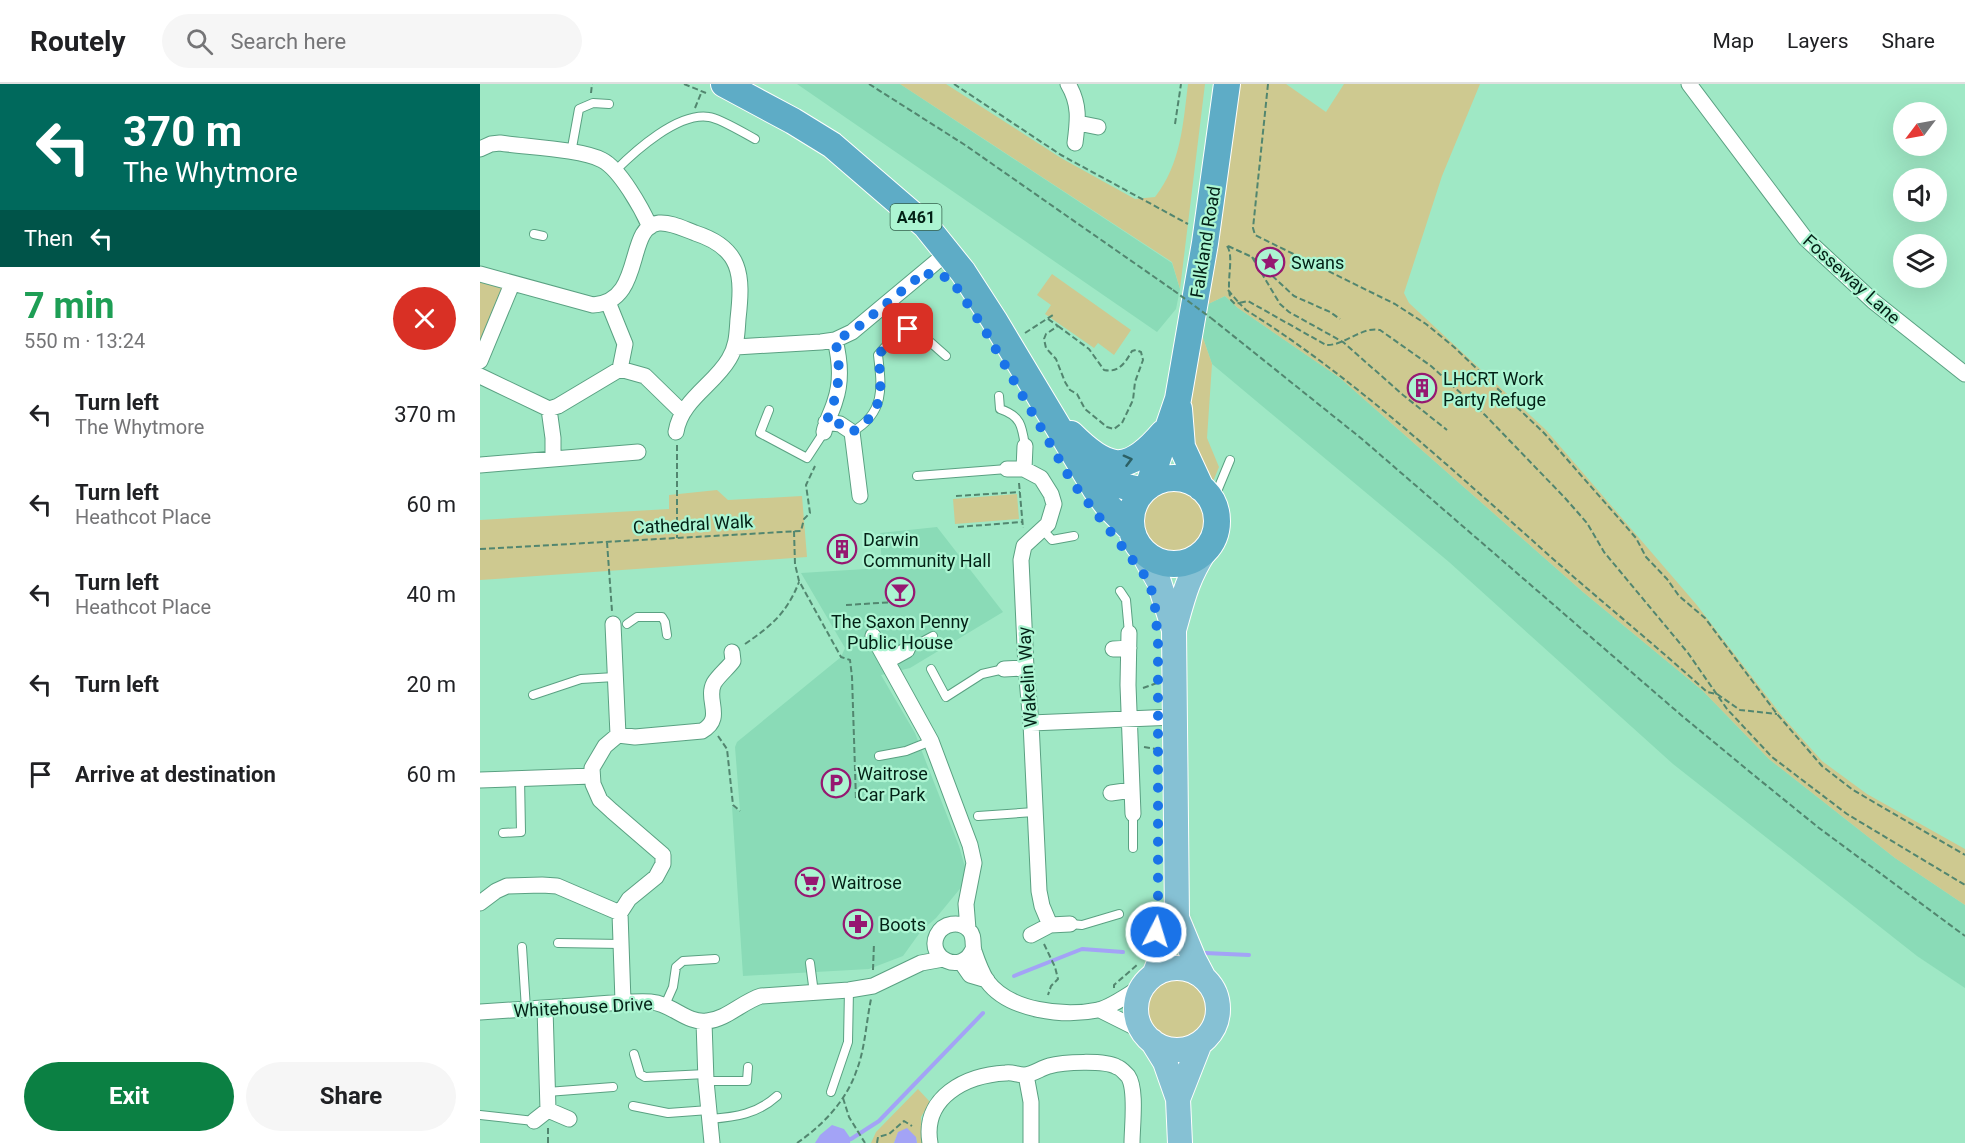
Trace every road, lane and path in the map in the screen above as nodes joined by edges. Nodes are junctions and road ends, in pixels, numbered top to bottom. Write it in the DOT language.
graph roads {
  1 [pos="684,84"];
  2 [pos="869,84"];
  3 [pos="954,84"];
  4 [pos="1068,84"];
  5 [pos="1181,84"];
  6 [pos="1227,84"];
  7 [pos="1268,84"];
  8 [pos="1689,84"];
  9 [pos="711,89"];
  10 [pos="609,104"];
  11 [pos="690,118"];
  12 [pos="1078,123"];
  13 [pos="1175,124"];
  14 [pos="1098,127"];
  15 [pos="754,139"];
  16 [pos="1075,143"];
  17 [pos="480,149"];
  18 [pos="571,153"];
  19 [pos="615,171"];
  20 [pos="650,227"];
  21 [pos="534,234"];
  22 [pos="543,236"];
  23 [pos="1217,241"];
  24 [pos="948,252"];
  25 [pos="1252,257"];
  26 [pos="480,274"];
  27 [pos="512,284"];
  28 [pos="1183,291"];
  29 [pos="608,302"];
  30 [pos="1181,302"];
  31 [pos="1239,303"];
  32 [pos="1053,315"];
  33 [pos="1048,319"];
  34 [pos="1340,319"];
  35 [pos="1058,326"];
  36 [pos="1022,335"];
  37 [pos="835,340"];
  38 [pos="1343,342"];
  39 [pos="736,347"];
  40 [pos="946,356"];
  41 [pos="480,361"];
  42 [pos="620,369"];
  43 [pos="1965,374"];
  44 [pos="480,376"];
  45 [pos="999,396"];
  46 [pos="1178,399"];
  47 [pos="549,410"];
  48 [pos="769,410"];
  49 [pos="1047,411"];
  50 [pos="682,412"];
  51 [pos="1169,426"];
  52 [pos="825,427"];
  53 [pos="1447,430"];
  54 [pos="676,432"];
  55 [pos="852,432"];
  56 [pos="1024,446"];
  57 [pos="638,452"];
  58 [pos="1074,455"];
  59 [pos="553,458"];
  60 [pos="1230,460"];
  61 [pos="816,464"];
  62 [pos="480,465"];
  63 [pos="1016,469"];
  64 [pos="917,476"];
  65 [pos="1145,489"];
  66 [pos="1203,489"];
  67 [pos="1020,492"];
  68 [pos="860,496"];
  69 [pos="956,496"];
  70 [pos="1022,522"];
  71 [pos="958,527"];
  72 [pos="1043,530"];
  73 [pos="794,531"];
  74 [pos="1074,536"];
  75 [pos="677,538"];
  76 [pos="1136,540"];
  77 [pos="607,542"];
  78 [pos="1024,546"];
  79 [pos="480,549"];
  80 [pos="1205,551"];
  81 [pos="799,581"];
  82 [pos="1120,591"];
  83 [pos="911,601"];
  84 [pos="846,605"];
  85 [pos="614,624"];
  86 [pos="1174,630"];
  87 [pos="667,635"];
  88 [pos="873,636"];
  89 [pos="933,636"];
  90 [pos="1129,640"];
  91 [pos="1113,649"];
  92 [pos="908,650"];
  93 [pos="732,652"];
  94 [pos="887,662"];
  95 [pos="1026,668"];
  96 [pos="931,669"];
  97 [pos="1005,669"];
  98 [pos="615,676"];
  99 [pos="533,694"];
  100 [pos="1717,694"];
  101 [pos="1777,714"];
  102 [pos="1175,717"];
  103 [pos="1130,718"];
  104 [pos="1031,723"];
  105 [pos="702,731"];
  106 [pos="618,735"];
  107 [pos="931,741"];
  108 [pos="879,756"];
  109 [pos="592,776"];
  110 [pos="520,778"];
  111 [pos="480,780"];
  112 [pos="1132,790"];
  113 [pos="1111,793"];
  114 [pos="856,800"];
  115 [pos="740,811"];
  116 [pos="1034,812"];
  117 [pos="1133,814"];
  118 [pos="978,816"];
  119 [pos="503,833"];
  120 [pos="1133,848"];
  121 [pos="1965,855"];
  122 [pos="1965,885"];
  123 [pos="480,903"];
  124 [pos="966,904"];
  125 [pos="620,913"];
  126 [pos="1119,914"];
  127 [pos="1177,918"];
  128 [pos="1070,924"];
  129 [pos="948,925"];
  130 [pos="1050,925"];
  131 [pos="968,929"];
  132 [pos="1031,935"];
  133 [pos="1965,936"];
  134 [pos="935,942"];
  135 [pos="558,943"];
  136 [pos="621,944"];
  137 [pos="522,947"];
  138 [pos="974,949"];
  139 [pos="1049,955"];
  140 [pos="715,959"];
  141 [pos="943,959"];
  142 [pos="961,962"];
  143 [pos="810,963"];
  144 [pos="921,963"];
  145 [pos="1145,974"];
  146 [pos="1204,978"];
  147 [pos="987,980"];
  148 [pos="849,990"];
  149 [pos="814,993"];
  150 [pos="1118,1000"];
  151 [pos="623,1002"];
  152 [pos="665,1005"];
  153 [pos="545,1008"];
  154 [pos="526,1009"];
  155 [pos="1045,1010"];
  156 [pos="1100,1010"];
  157 [pos="480,1012"];
  158 [pos="704,1022"];
  159 [pos="1147,1036"];
  160 [pos="1200,1042"];
  161 [pos="634,1054"];
  162 [pos="748,1067"];
  163 [pos="1026,1075"];
  164 [pos="706,1078"];
  165 [pos="613,1087"];
  166 [pos="547,1092"];
  167 [pos="831,1092"];
  168 [pos="777,1096"];
  169 [pos="843,1097"];
  170 [pos="1178,1099"];
  171 [pos="633,1106"];
  172 [pos="548,1110"];
  173 [pos="710,1114"];
  174 [pos="480,1115"];
  175 [pos="569,1119"];
  176 [pos="534,1121"];
  177 [pos="912,1126"];
  178 [pos="865,1142"];
  179 [pos="712,1143"];
  180 [pos="877,1143"];
  181 [pos="930,1143"];
  182 [pos="1031,1143"];
  183 [pos="1132,1143"];
  184 [pos="1180,1143"];
  1 -- 9 [label="path"];
  2 -- 133 [label="path, bridge"];
  3 -- 23 [label="path"];
  4 -- 12 [label="street"];
  5 -- 13 [label="path"];
  6 -- 23 [label="highway, Falkland Road / A461"];
  7 -- 101 [label="path"];
  8 -- 43 [label="street, Fosseway Lane"];
  9 -- 11 [label="path"];
  9 -- 24 [label="highway, A461"];
  10 -- 18 [label="lane"];
  11 -- 15 [label="lane"];
  11 -- 19 [label="lane"];
  12 -- 14 [label="street"];
  12 -- 16 [label="street"];
  17 -- 18 [label="street"];
  18 -- 19 [label="street"];
  19 -- 20 [label="street"];
  20 -- 29 [label="street"];
  20 -- 39 [label="street"];
  21 -- 22 [label="lane"];
  23 -- 25 [label="path"];
  23 -- 31 [label="path"];
  23 -- 46 [label="highway, Falkland Road / A461"];
  24 -- 37 [label="street"];
  24 -- 49 [label="highway, A461"];
  25 -- 34 [label="path"];
  25 -- 38 [label="path"];
  26 -- 27 [label="street"];
  27 -- 29 [label="street"];
  27 -- 41 [label="street"];
  28 -- 30 [label="path"];
  29 -- 42 [label="street"];
  31 -- 38 [label="path"];
  31 -- 100 [label="path"];
  32 -- 33 [label="path"];
  33 -- 35 [label="path"];
  33 -- 36 [label="path"];
  35 -- 35 [label="path"];
  37 -- 39 [label="street"];
  37 -- 52 [label="street"];
  38 -- 53 [label="path"];
  38 -- 100 [label="path"];
  39 -- 50 [label="street"];
  40 -- 55 [label="lane"];
  42 -- 47 [label="street"];
  42 -- 50 [label="street"];
  44 -- 47 [label="street"];
  45 -- 56 [label="lane"];
  46 -- 51 [label="highway, Falkland Road / A461"];
  46 -- 66 [label="highway, Falkland Road / A461"];
  47 -- 59 [label="street"];
  48 -- 52 [label="lane"];
  49 -- 51 [label="highway, one-way"];
  49 -- 58 [label="highway, A461"];
  50 -- 54 [label="street"];
  51 -- 65 [label="highway, Falkland Road / A461"];
  52 -- 55 [label="street"];
  54 -- 75 [label="path"];
  55 -- 68 [label="street"];
  56 -- 63 [label="street"];
  57 -- 59 [label="street"];
  58 -- 65 [label="highway, A461"];
  58 -- 76 [label="highway, A461"];
  59 -- 62 [label="street"];
  60 -- 66 [label="lane"];
  61 -- 73 [label="path"];
  63 -- 64 [label="lane"];
  63 -- 67 [label="path"];
  63 -- 72 [label="street"];
  65 -- 66 [label="highway, A461"];
  65 -- 76 [label="highway, A461"];
  66 -- 80 [label="highway, A461"];
  67 -- 69 [label="path"];
  67 -- 70 [label="path"];
  70 -- 71 [label="path"];
  70 -- 78 [label="path"];
  72 -- 74 [label="lane"];
  72 -- 78 [label="street"];
  73 -- 75 [label="path, Cathedral Walk"];
  73 -- 81 [label="path"];
  75 -- 77 [label="path, Cathedral Walk"];
  76 -- 80 [label="highway, A461"];
  76 -- 86 [label="main road, A461"];
  77 -- 79 [label="path, Cathedral Walk"];
  77 -- 85 [label="path"];
  78 -- 95 [label="street, Wakelin Way"];
  80 -- 86 [label="main road, A461"];
  81 -- 93 [label="path"];
  81 -- 114 [label="path"];
  82 -- 90 [label="lane"];
  83 -- 84 [label="path"];
  85 -- 87 [label="lane"];
  85 -- 98 [label="street"];
  86 -- 102 [label="main road, A461"];
  88 -- 94 [label="street"];
  89 -- 92 [label="lane"];
  90 -- 91 [label="street"];
  90 -- 103 [label="street"];
  92 -- 94 [label="street"];
  93 -- 105 [label="street"];
  94 -- 107 [label="street"];
  95 -- 97 [label="street"];
  95 -- 104 [label="street, Wakelin Way"];
  96 -- 97 [label="lane"];
  98 -- 99 [label="lane"];
  98 -- 106 [label="street"];
  100 -- 101 [label="path"];
  100 -- 122 [label="path"];
  101 -- 121 [label="path"];
  102 -- 103 [label="street"];
  102 -- 127 [label="main road, A461"];
  103 -- 104 [label="street"];
  103 -- 112 [label="street"];
  104 -- 116 [label="street, Wakelin Way"];
  105 -- 106 [label="street"];
  105 -- 115 [label="path"];
  106 -- 109 [label="street"];
  107 -- 108 [label="lane"];
  107 -- 124 [label="street"];
  109 -- 110 [label="street"];
  109 -- 125 [label="street"];
  110 -- 111 [label="street"];
  110 -- 119 [label="lane"];
  112 -- 113 [label="street"];
  112 -- 117 [label="street"];
  116 -- 118 [label="lane"];
  116 -- 130 [label="street, Wakelin Way"];
  117 -- 120 [label="lane"];
  123 -- 125 [label="street"];
  124 -- 129 [label="street"];
  124 -- 131 [label="street"];
  125 -- 136 [label="street"];
  126 -- 128 [label="lane"];
  127 -- 145 [label="main road, A461"];
  127 -- 146 [label="main road, A461"];
  128 -- 130 [label="street"];
  129 -- 131 [label="street"];
  129 -- 134 [label="street"];
  130 -- 132 [label="street"];
  131 -- 138 [label="street"];
  134 -- 141 [label="street"];
  134 -- 144 [label="street"];
  135 -- 136 [label="lane"];
  136 -- 151 [label="street"];
  137 -- 154 [label="lane"];
  138 -- 142 [label="street"];
  138 -- 147 [label="street"];
  139 -- 155 [label="path"];
  140 -- 152 [label="lane"];
  141 -- 142 [label="street"];
  141 -- 144 [label="street"];
  142 -- 147 [label="street"];
  143 -- 149 [label="lane"];
  144 -- 148 [label="street"];
  145 -- 146 [label="main road"];
  145 -- 150 [label="street"];
  145 -- 150 [label="path"];
  145 -- 159 [label="main road, A461"];
  146 -- 160 [label="main road, A461"];
  147 -- 155 [label="street"];
  148 -- 149 [label="street"];
  148 -- 167 [label="lane"];
  149 -- 158 [label="street"];
  150 -- 156 [label="street"];
  151 -- 152 [label="street, Whitehouse Drive"];
  151 -- 153 [label="street, Whitehouse Drive"];
  152 -- 158 [label="street, Whitehouse Drive"];
  153 -- 154 [label="street, Whitehouse Drive"];
  153 -- 166 [label="street"];
  154 -- 157 [label="street, Whitehouse Drive"];
  155 -- 156 [label="street"];
  156 -- 159 [label="street"];
  158 -- 164 [label="street"];
  159 -- 160 [label="main road"];
  159 -- 170 [label="main road, A461"];
  160 -- 170 [label="main road, A461"];
  161 -- 164 [label="lane"];
  162 -- 164 [label="lane"];
  163 -- 181 [label="street"];
  163 -- 182 [label="street"];
  163 -- 183 [label="street"];
  164 -- 173 [label="street"];
  165 -- 166 [label="lane"];
  166 -- 172 [label="street"];
  168 -- 173 [label="lane"];
  169 -- 178 [label="path"];
  170 -- 184 [label="main road, A461"];
  171 -- 173 [label="lane"];
  172 -- 175 [label="street"];
  172 -- 176 [label="street"];
  173 -- 179 [label="street"];
  174 -- 176 [label="lane"];
  177 -- 180 [label="path"];
}
